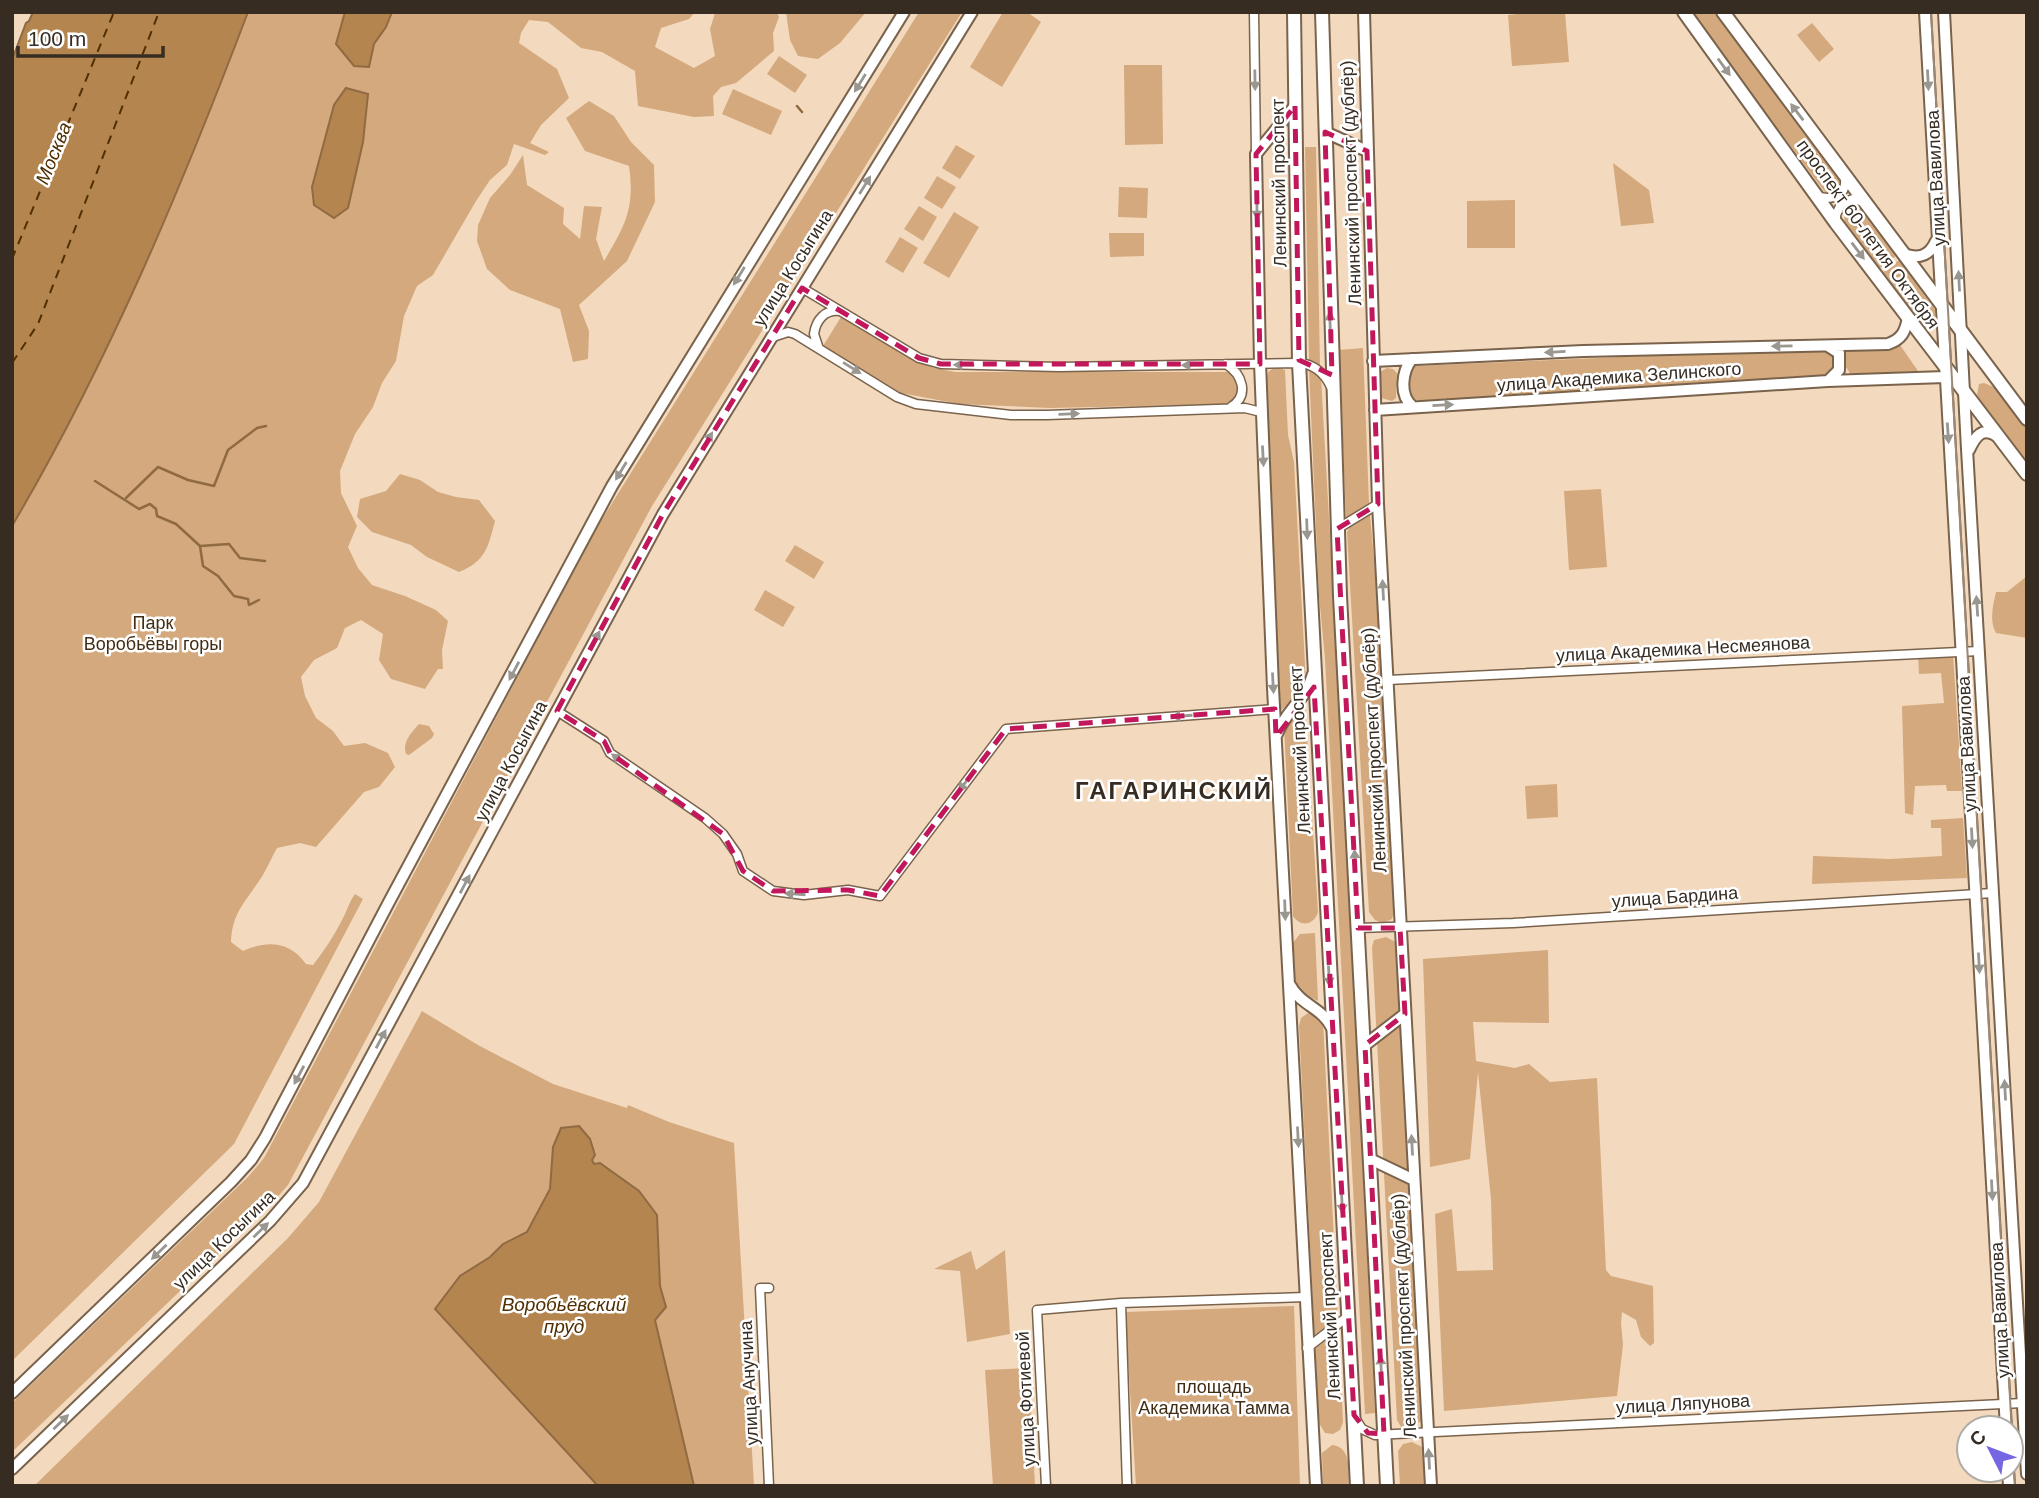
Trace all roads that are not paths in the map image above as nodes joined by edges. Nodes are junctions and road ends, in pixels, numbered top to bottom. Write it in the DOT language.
graph roads {
  1 [pos="904,12"];
  2 [pos="972,12"];
  3 [pos="1254,12"];
  4 [pos="1294,12"];
  5 [pos="1322,12"];
  6 [pos="1364,12"];
  7 [pos="1684,12"];
  8 [pos="1723,12"];
  9 [pos="1925,12"];
  10 [pos="1944,12"];
  11 [pos="1295,106"];
  12 [pos="1325,132"];
  13 [pos="1367,151"];
  14 [pos="1256,155"];
  15 [pos="1845,176"];
  16 [pos="1817,196"];
  17 [pos="1865,202"];
  18 [pos="1836,223"];
  19 [pos="1937,238"];
  20 [pos="1903,254"];
  21 [pos="802,288"];
  22 [pos="1941,305"];
  23 [pos="841,311"];
  24 [pos="1908,318"];
  25 [pos="1961,332"];
  26 [pos="771,339"];
  27 [pos="1847,344"];
  28 [pos="1828,345"];
  29 [pos="819,348"];
  30 [pos="1412,359"];
  31 [pos="1373,361"];
  32 [pos="1260,363"];
  33 [pos="1299,363"];
  34 [pos="1226,364"];
  35 [pos="1944,371"];
  36 [pos="1849,380"];
  37 [pos="1828,381"];
  38 [pos="1332,390"];
  39 [pos="1965,393"];
  40 [pos="1412,407"];
  41 [pos="1228,408"];
  42 [pos="1375,410"];
  43 [pos="1261,412"];
  44 [pos="2027,419"];
  45 [pos="2001,440"];
  46 [pos="1967,453"];
  47 [pos="2027,474"];
  48 [pos="1378,504"];
  49 [pos="1337,529"];
  50 [pos="1979,650"];
  51 [pos="1961,652"];
  52 [pos="1313,671"];
  53 [pos="1388,680"];
  54 [pos="1275,709"];
  55 [pos="557,711"];
  56 [pos="1276,737"];
  57 [pos="1993,893"];
  58 [pos="1975,894"];
  59 [pos="1359,928"];
  60 [pos="1400,928"];
  61 [pos="1289,983"];
  62 [pos="1405,1014"];
  63 [pos="1332,1028"];
  64 [pos="1364,1045"];
  65 [pos="1370,1159"];
  66 [pos="1414,1180"];
  67 [pos="769,1288"];
  68 [pos="1305,1297"];
  69 [pos="1121,1303"];
  70 [pos="1348,1317"];
  71 [pos="1307,1348"];
  72 [pos="12,1393"];
  73 [pos="2023,1403"];
  74 [pos="2005,1404"];
  75 [pos="2005,1414"];
  76 [pos="1354,1415"];
  77 [pos="1428,1433"];
  78 [pos="1384,1434"];
  79 [pos="12,1469"];
  80 [pos="2027,1475"];
  81 [pos="769,1486"];
  82 [pos="1046,1486"];
  83 [pos="1127,1486"];
  84 [pos="1316,1486"];
  85 [pos="1357,1486"];
  86 [pos="1387,1486"];
  87 [pos="1431,1486"];
  1 -- 72 [label="main road, улица Косыгина, one-way"];
  21 -- 2 [label="main road, улица Косыгина, one-way"];
  3 -- 14 [label="street, one-way"];
  4 -- 11 [label="main road, Ленинский проспект"];
  5 -- 12 [label="main road"];
  6 -- 13 [label="main road, Ленинский проспект (дублёр)"];
  7 -- 16 [label="main road, проспект 60-летия Октября, one-way"];
  15 -- 8 [label="main road, проспект 60-летия Октября, one-way"];
  9 -- 19 [label="main road, улица Вавилова, one-way"];
  25 -- 10 [label="main road, улица Вавилова, one-way"];
  11 -- 14 [label="main road"];
  11 -- 33 [label="main road, Ленинский проспект"];
  12 -- 13 [label="main road"];
  38 -- 12 [label="main road, one-way"];
  13 -- 31 [label="main road, Ленинский проспект (дублёр)"];
  14 -- 32 [label="main road, one-way"];
  15 -- 16 [label="street"];
  15 -- 17 [label="main road, проспект 60-летия Октября"];
  16 -- 18 [label="main road, проспект 60-летия Октября"];
  17 -- 18 [label="street"];
  17 -- 20 [label="main road, проспект 60-летия Октября"];
  18 -- 24 [label="main road, проспект 60-летия Октября, one-way"];
  19 -- 20 [label="main road"];
  19 -- 22 [label="main road, улица Вавилова"];
  20 -- 22 [label="main road, проспект 60-летия Октября"];
  21 -- 23 [label="street"];
  21 -- 26 [label="main road, улица Косыгина"];
  22 -- 25 [label="main road, проспект 60-летия Октября"];
  22 -- 35 [label="main road, улица Вавилова"];
  23 -- 29 [label="street"];
  34 -- 23 [label="street, one-way"];
  24 -- 27 [label="main road, улица Академика Зелинского"];
  24 -- 35 [label="main road, проспект 60-летия Октября"];
  25 -- 39 [label="main road, улица Вавилова"];
  25 -- 44 [label="main road, проспект 60-летия Октября"];
  26 -- 29 [label="street"];
  55 -- 26 [label="main road, улица Косыгина, one-way"];
  27 -- 28 [label="main road, улица Академика Зелинского"];
  27 -- 36 [label="main road"];
  28 -- 30 [label="main road, улица Академика Зелинского, one-way"];
  28 -- 37 [label="main road"];
  29 -- 41 [label="street, one-way"];
  30 -- 31 [label="main road, улица Академика Зелинского"];
  30 -- 40 [label="main road"];
  31 -- 42 [label="main road, Ленинский проспект (дублёр)"];
  32 -- 33 [label="street"];
  32 -- 34 [label="street"];
  32 -- 43 [label="main road"];
  33 -- 38 [label="street"];
  33 -- 52 [label="main road, Ленинский проспект, one-way"];
  34 -- 41 [label="street"];
  35 -- 36 [label="main road, улица Академика Зелинского"];
  35 -- 39 [label="main road, проспект 60-летия Октября"];
  35 -- 51 [label="main road, улица Вавилова, one-way"];
  36 -- 37 [label="main road, улица Академика Зелинского"];
  40 -- 37 [label="main road, улица Академика Зелинского, one-way"];
  38 -- 49 [label="main road"];
  39 -- 45 [label="main road, проспект 60-летия Октября"];
  39 -- 46 [label="main road, улица Вавилова"];
  40 -- 42 [label="main road, улица Академика Зелинского"];
  41 -- 43 [label="street"];
  42 -- 48 [label="main road, Ленинский проспект (дублёр)"];
  43 -- 54 [label="main road, one-way"];
  45 -- 46 [label="main road"];
  45 -- 47 [label="main road, проспект 60-летия Октября"];
  50 -- 46 [label="main road, улица Вавилова, one-way"];
  48 -- 49 [label="street"];
  53 -- 48 [label="main road, Ленинский проспект (дублёр), one-way"];
  59 -- 49 [label="main road, one-way"];
  50 -- 51 [label="street, улица Академика Несмеянова"];
  50 -- 57 [label="main road, улица Вавилова"];
  51 -- 53 [label="street, улица Академика Несмеянова"];
  51 -- 58 [label="main road, улица Вавилова, one-way"];
  52 -- 56 [label="main road"];
  52 -- 63 [label="main road, Ленинский проспект, one-way"];
  53 -- 60 [label="main road, Ленинский проспект (дублёр)"];
  54 -- 55 [label="street, one-way"];
  54 -- 56 [label="main road"];
  79 -- 55 [label="main road, улица Косыгина, one-way"];
  56 -- 61 [label="main road, one-way"];
  57 -- 58 [label="street, улица Бардина"];
  73 -- 57 [label="main road, улица Вавилова, one-way"];
  58 -- 60 [label="street, улица Бардина"];
  58 -- 74 [label="main road, улица Вавилова, one-way"];
  59 -- 60 [label="street, улица Бардина"];
  59 -- 64 [label="main road"];
  60 -- 62 [label="main road, Ленинский проспект (дублёр)"];
  61 -- 63 [label="main road"];
  61 -- 68 [label="main road, one-way"];
  62 -- 64 [label="main road"];
  66 -- 62 [label="main road, Ленинский проспект (дублёр), one-way"];
  63 -- 70 [label="main road, Ленинский проспект, one-way"];
  64 -- 65 [label="main road"];
  65 -- 66 [label="main road"];
  78 -- 65 [label="main road, one-way"];
  66 -- 77 [label="main road, Ленинский проспект (дублёр)"];
  67 -- 81 [label="street, улица Анучина"];
  68 -- 69 [label="street"];
  68 -- 71 [label="main road"];
  69 -- 82 [label="street, улица Фотиевой"];
  69 -- 83 [label="street"];
  70 -- 71 [label="street"];
  70 -- 76 [label="main road, Ленинский проспект"];
  71 -- 84 [label="main road"];
  73 -- 74 [label="street, улица Ляпунова"];
  73 -- 80 [label="main road, улица Вавилова"];
  74 -- 75 [label="main road, улица Вавилова"];
  74 -- 77 [label="street, улица Ляпунова"];
  76 -- 78 [label="street, улица Ляпунова"];
  76 -- 85 [label="main road, Ленинский проспект"];
  77 -- 78 [label="street, улица Ляпунова"];
  87 -- 77 [label="main road, Ленинский проспект (дублёр), one-way"];
  78 -- 86 [label="main road"];
}
